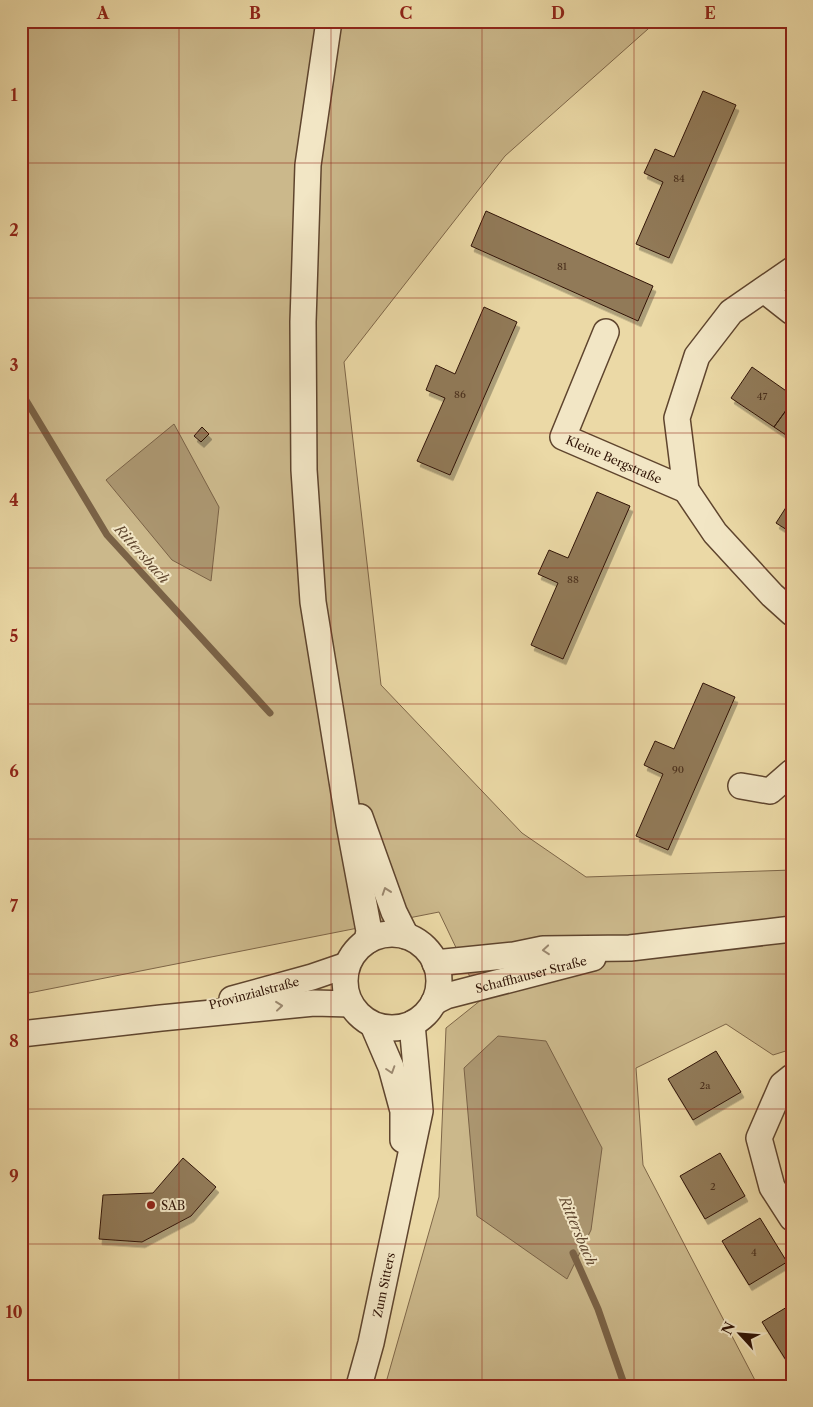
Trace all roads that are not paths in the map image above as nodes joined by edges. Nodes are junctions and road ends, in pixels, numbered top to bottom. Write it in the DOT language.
graph roads {
  1 [pos="329,21"];
  2 [pos="792,270"];
  3 [pos="764,290"];
  4 [pos="792,312"];
  5 [pos="606,332"];
  6 [pos="686,490"];
  7 [pos="792,613"];
  8 [pos="338,756"];
  9 [pos="792,772"];
  10 [pos="741,786"];
  11 [pos="792,929"];
  12 [pos="406,936"];
  13 [pos="367,941"];
  14 [pos="630,948"];
  15 [pos="435,963"];
  16 [pos="347,966"];
  17 [pos="434,1002"];
  18 [pos="350,1004"];
  19 [pos="161,1018"];
  20 [pos="412,1024"];
  21 [pos="373,1025"];
  22 [pos="21,1034"];
  23 [pos="792,1077"];
  24 [pos="404,1183"];
  25 [pos="792,1218"];
  26 [pos="359,1386"];
  1 -- 8 [label="street"];
  2 -- 3 [label="street, Kleine Bergstraße"];
  3 -- 4 [label="street"];
  3 -- 6 [label="street, Kleine Bergstraße"];
  5 -- 6 [label="street, Kleine Bergstraße"];
  6 -- 7 [label="street, Kleine Bergstraße"];
  12 -- 8 [label="street, one-way"];
  8 -- 13 [label="street"];
  9 -- 10 [label="street"];
  11 -- 14 [label="street, Schaffhauser Straße"];
  12 -- 13 [label="street"];
  12 -- 15 [label="street"];
  13 -- 16 [label="street"];
  14 -- 15 [label="street, Schaffhauser Straße, one-way"];
  14 -- 17 [label="street, Schaffhauser Straße"];
  15 -- 17 [label="street"];
  16 -- 18 [label="street"];
  16 -- 19 [label="street, Provinzialstraße"];
  17 -- 20 [label="street"];
  19 -- 18 [label="street, Provinzialstraße, one-way"];
  18 -- 21 [label="street"];
  19 -- 22 [label="street, Provinzialstraße"];
  20 -- 21 [label="street"];
  20 -- 24 [label="street, Zum Sitters"];
  21 -- 24 [label="street, Zum Sitters, one-way"];
  23 -- 25 [label="street"];
  24 -- 26 [label="street, Zum Sitters"];
}
